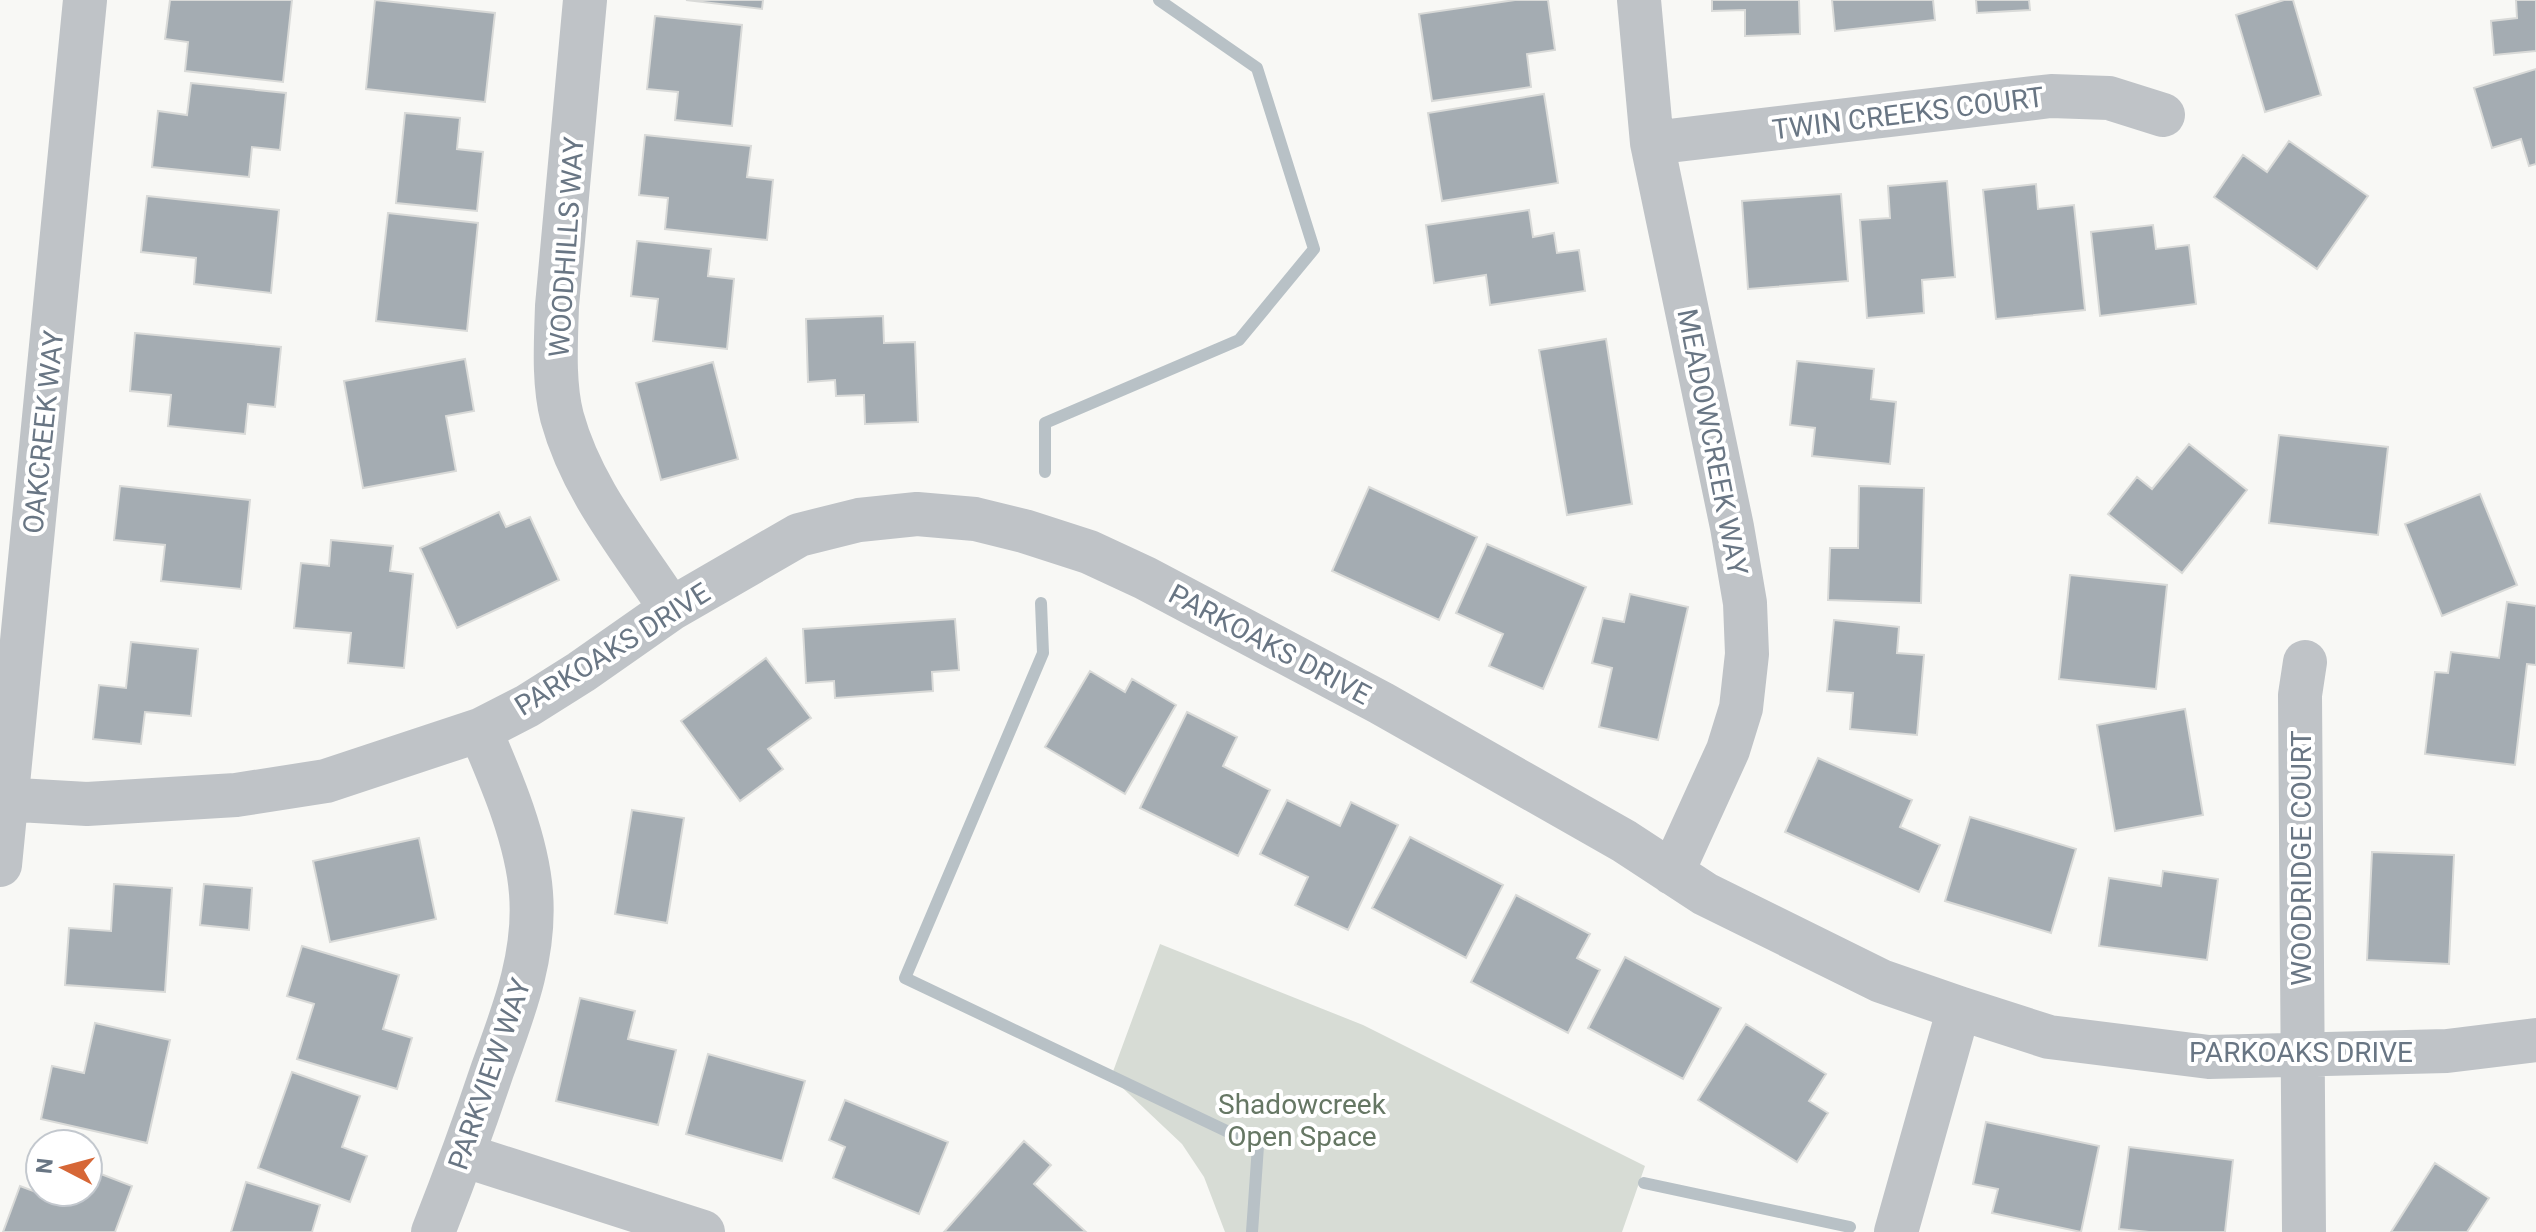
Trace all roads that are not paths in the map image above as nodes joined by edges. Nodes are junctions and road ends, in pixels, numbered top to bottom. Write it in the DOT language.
graph roads {
  1 [pos="85,0"];
  2 [pos="585,0"];
  3 [pos="1639,0"];
  4 [pos="2163,115"];
  5 [pos="1652,143"];
  6 [pos="671,609"];
  7 [pos="2305,662"];
  8 [pos="480,730"];
  9 [pos="3,800"];
  10 [pos="0,865"];
  11 [pos="1672,873"];
  12 [pos="1959,1008"];
  13 [pos="2536,1040"];
  14 [pos="2302,1055"];
  15 [pos="463,1155"];
  16 [pos="433,1232"];
  17 [pos="703,1232"];
  18 [pos="1896,1232"];
  19 [pos="2304,1232"];
  1 -- 9 [label="street, OAKCREEK WAY"];
  2 -- 6 [label="street, WOODHILLS WAY"];
  3 -- 5 [label="street, MEADOWCREEK WAY"];
  4 -- 5 [label="street, TWIN CREEKS COURT"];
  5 -- 11 [label="street, MEADOWCREEK WAY"];
  6 -- 8 [label="street, PARKOAKS DRIVE"];
  6 -- 11 [label="street, PARKOAKS DRIVE"];
  7 -- 14 [label="street, WOODRIDGE COURT"];
  8 -- 9 [label="street, PARKOAKS DRIVE"];
  8 -- 15 [label="street, PARKVIEW WAY"];
  9 -- 10 [label="street, OAKCREEK WAY"];
  11 -- 12 [label="street, PARKOAKS DRIVE"];
  12 -- 14 [label="street, PARKOAKS DRIVE"];
  12 -- 18 [label="street"];
  13 -- 14 [label="street, PARKOAKS DRIVE"];
  14 -- 19 [label="street, WOODRIDGE COURT"];
  15 -- 16 [label="street, PARKVIEW WAY"];
  15 -- 17 [label="street"];
}
